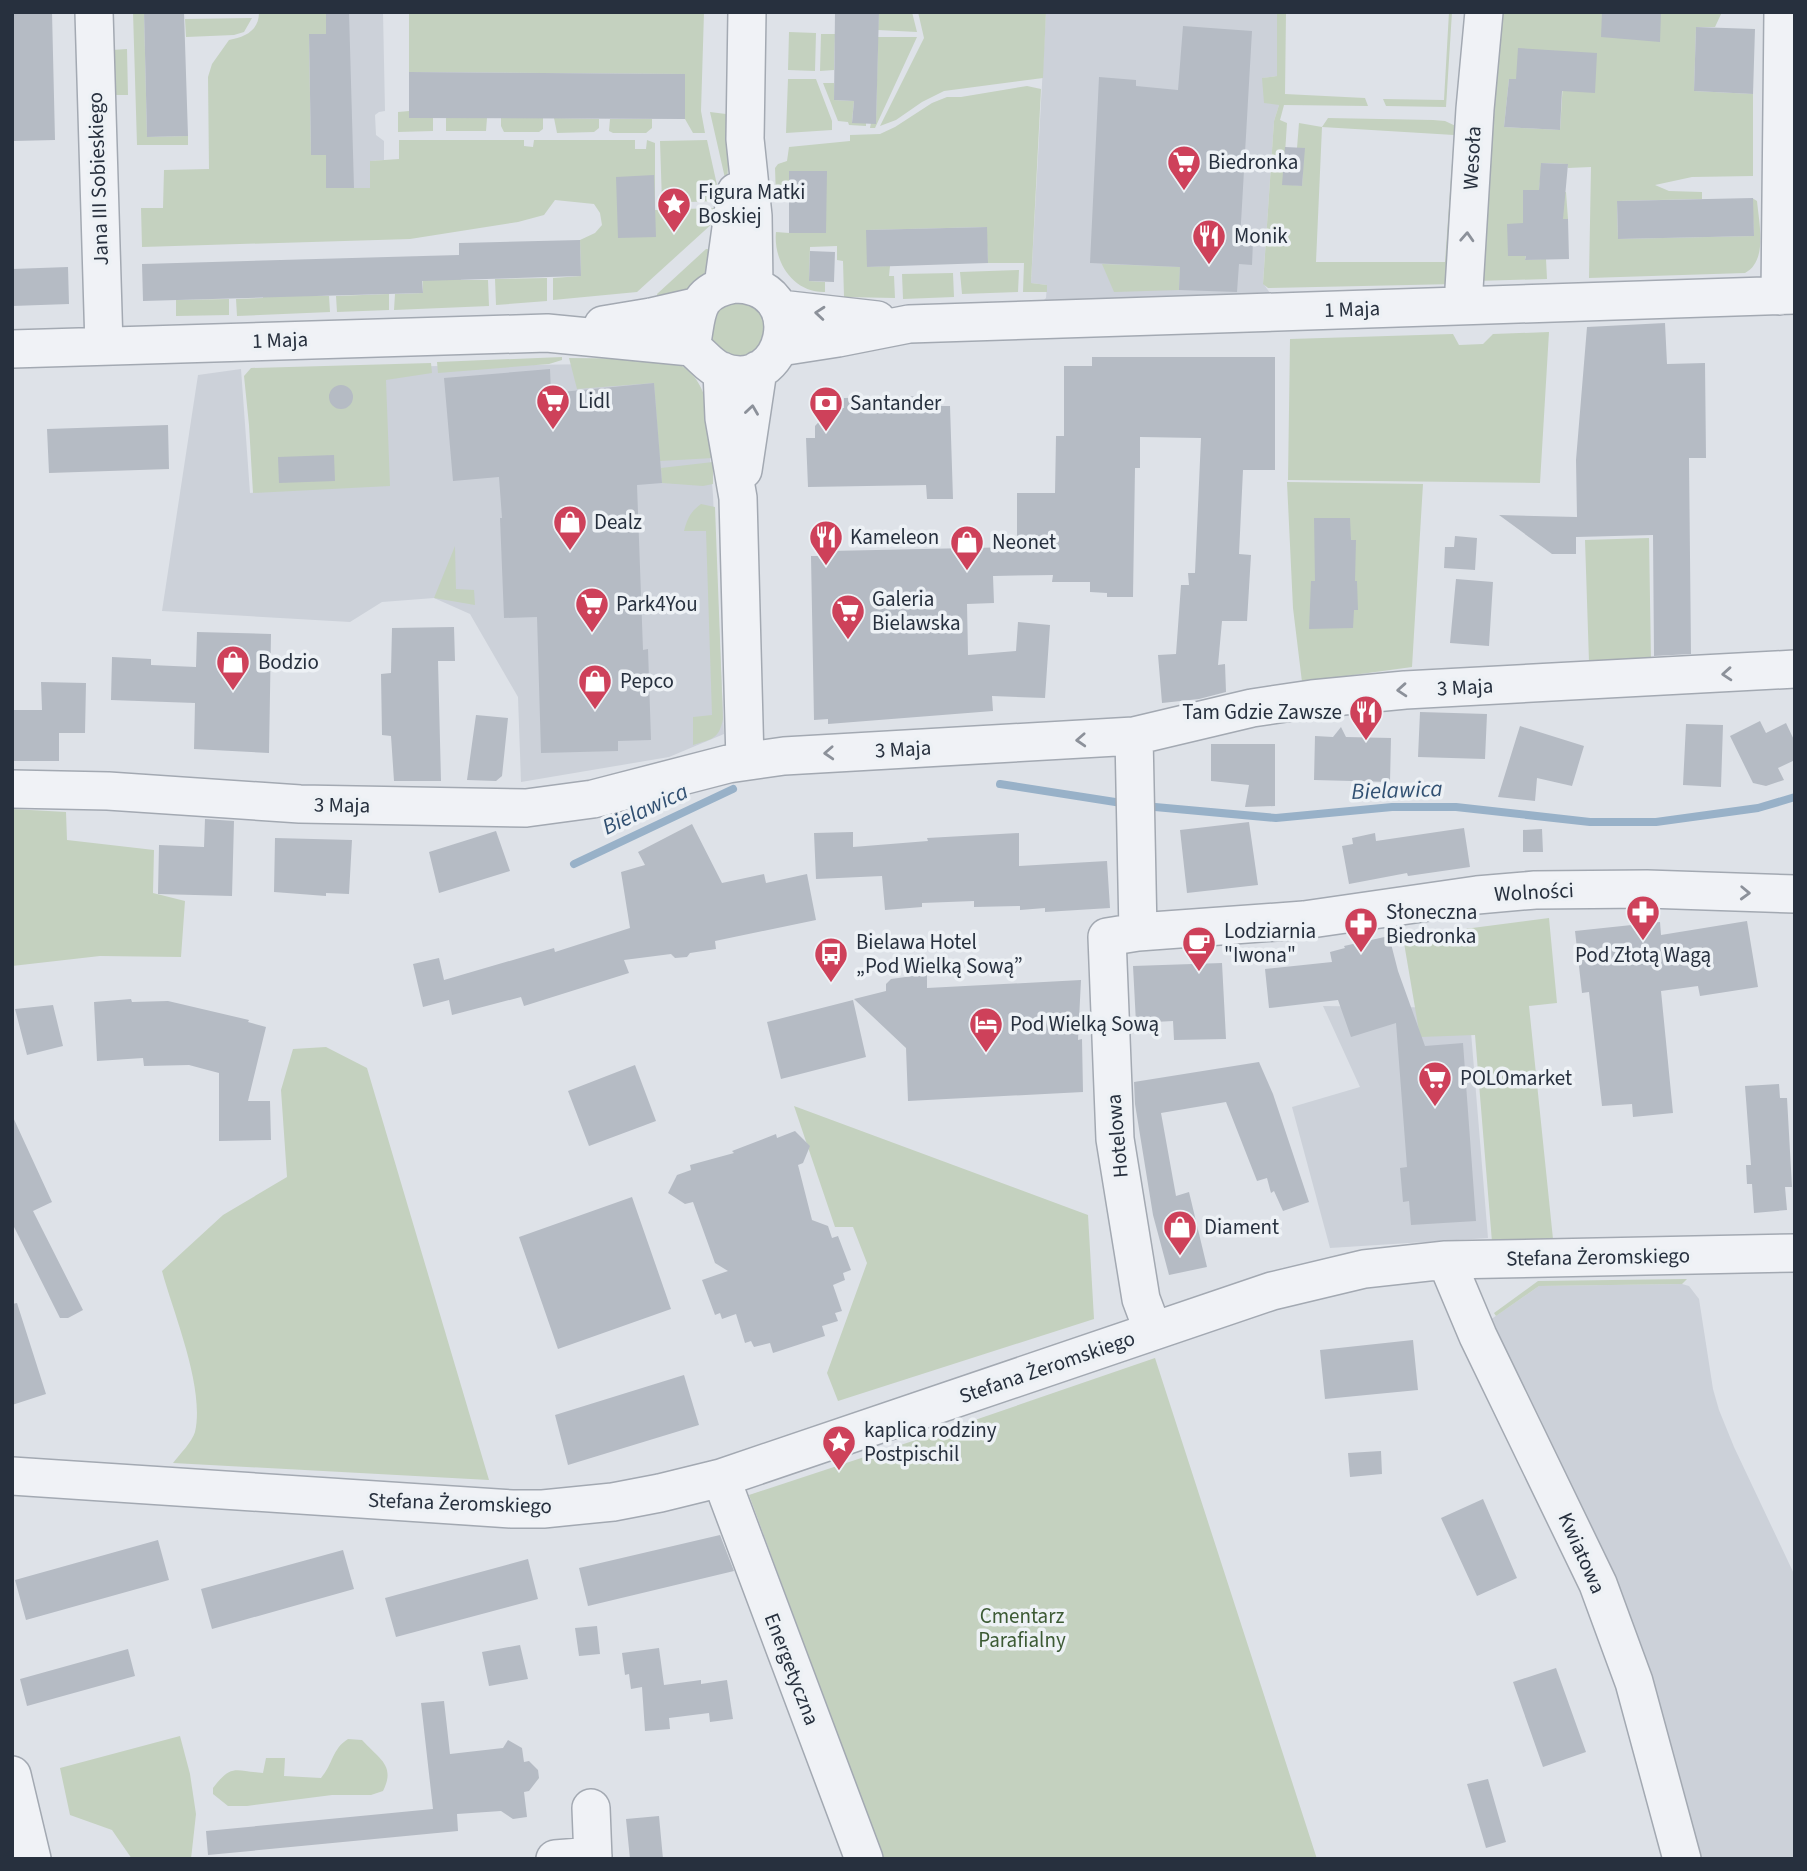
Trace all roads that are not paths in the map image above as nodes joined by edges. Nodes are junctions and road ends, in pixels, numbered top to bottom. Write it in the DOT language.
graph roads {
  1 [pos="94,12"];
  2 [pos="747,12"];
  3 [pos="1484,12"];
  4 [pos="1783,12"];
  5 [pos="1788,295"];
  6 [pos="739,297"];
  7 [pos="1463,305"];
  8 [pos="909,324"];
  9 [pos="547,333"];
  10 [pos="103,346"];
  11 [pos="691,347"];
  12 [pos="12,349"];
  13 [pos="769,358"];
  14 [pos="722,371"];
  15 [pos="738,498"];
  16 [pos="1795,670"];
  17 [pos="1134,736"];
  18 [pos="745,761"];
  19 [pos="12,789"];
  20 [pos="1795,894"];
  21 [pos="1122,935"];
  22 [pos="1795,1253"];
  23 [pos="1446,1260"];
  24 [pos="1153,1331"];
  25 [pos="12,1476"];
  26 [pos="721,1478"];
  27 [pos="12,1775"];
  28 [pos="591,1808"];
  29 [pos="593,1857"];
  30 [pos="32,1859"];
  31 [pos="555,1859"];
  32 [pos="863,1859"];
  33 [pos="1682,1859"];
  1 -- 10 [label="street, Jana III Sobieskiego"];
  2 -- 6 [label="street"];
  7 -- 3 [label="street, Wesoła, one-way"];
  4 -- 5 [label="street"];
  5 -- 7 [label="street, 1 Maja"];
  8 -- 6 [label="street, 1 Maja, one-way"];
  6 -- 9 [label="street, 1 Maja"];
  6 -- 11 [label="street"];
  6 -- 13 [label="street"];
  7 -- 8 [label="street, 1 Maja"];
  8 -- 13 [label="street, 1 Maja"];
  9 -- 10 [label="street, 1 Maja"];
  9 -- 11 [label="street, 1 Maja"];
  10 -- 12 [label="street, 1 Maja"];
  11 -- 14 [label="street"];
  13 -- 14 [label="street"];
  15 -- 13 [label="street, one-way"];
  14 -- 15 [label="street"];
  15 -- 18 [label="street"];
  16 -- 17 [label="street, 3 Maja, one-way"];
  17 -- 18 [label="street, 3 Maja, one-way"];
  17 -- 21 [label="street, Hotelowa"];
  18 -- 19 [label="street, 3 Maja"];
  21 -- 20 [label="street, Wolności, one-way"];
  21 -- 24 [label="street, Hotelowa"];
  22 -- 23 [label="street, Stefana Żeromskiego"];
  23 -- 24 [label="street, Stefana Żeromskiego"];
  23 -- 33 [label="street, Kwiatowa"];
  24 -- 26 [label="street, Stefana Żeromskiego"];
  25 -- 26 [label="street, Stefana Żeromskiego"];
  26 -- 32 [label="street, Energetyczna"];
  27 -- 30 [label="street"];
  28 -- 29 [label="street"];
  29 -- 31 [label="street"];
}
